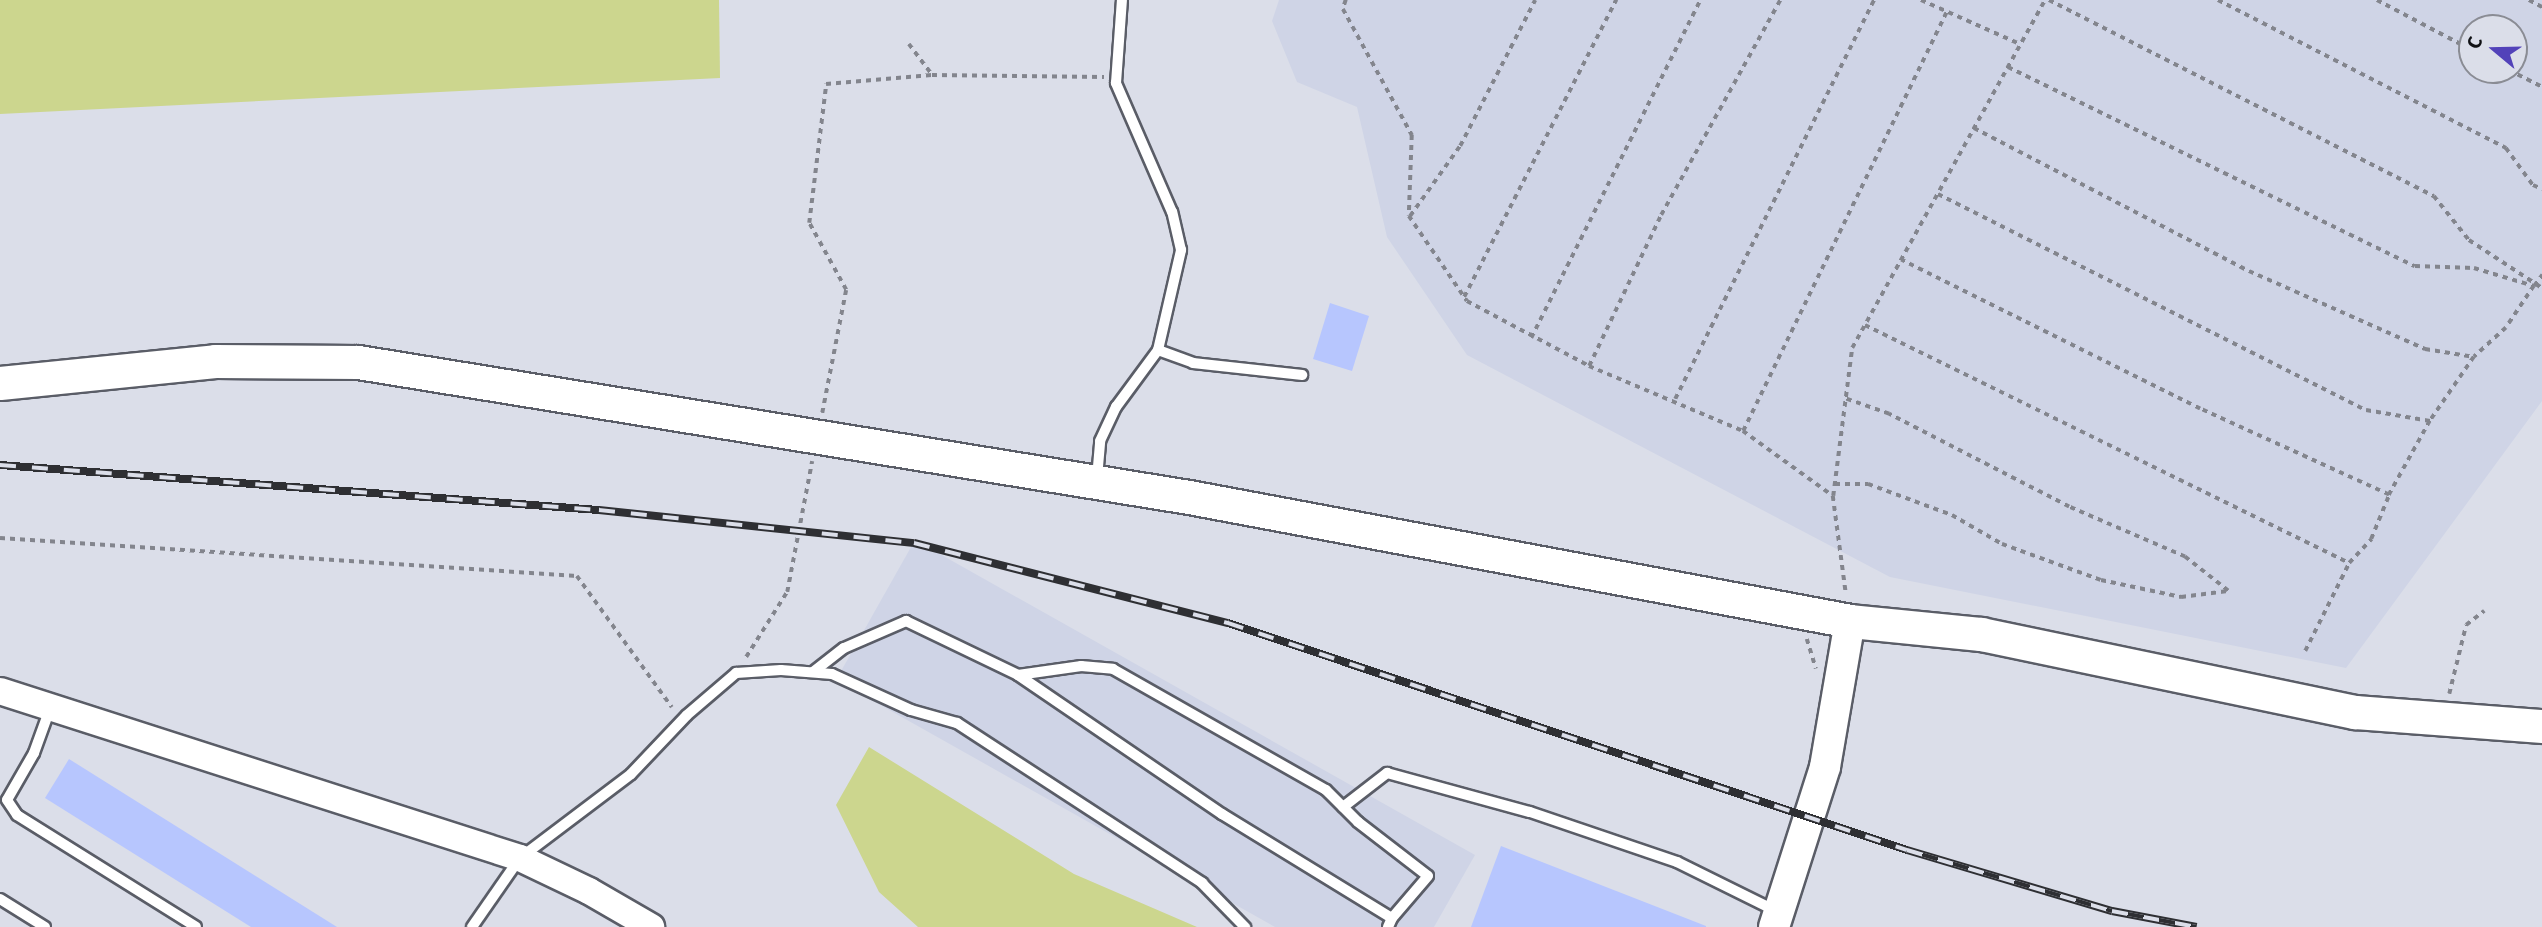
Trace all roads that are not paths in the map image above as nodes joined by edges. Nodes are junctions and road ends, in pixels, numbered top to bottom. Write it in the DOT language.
graph roads {
  1 [pos="1122,0"];
  2 [pos="1158,350"];
  3 [pos="1302,375"];
  4 [pos="0,383"];
  5 [pos="1097,481"];
  6 [pos="1850,621"];
  7 [pos="813,673"];
  8 [pos="1018,675"];
  9 [pos="0,691"];
  10 [pos="51,706"];
  11 [pos="2542,726"];
  12 [pos="1343,807"];
  13 [pos="520,858"];
  14 [pos="0,899"];
  15 [pos="1776,920"];
  16 [pos="1390,923"];
  17 [pos="45,927"];
  18 [pos="196,927"];
  19 [pos="472,927"];
  20 [pos="651,927"];
  21 [pos="1245,927"];
  1 -- 2 [label="lane"];
  2 -- 3 [label="lane"];
  2 -- 5 [label="lane"];
  4 -- 5 [label="main road"];
  5 -- 6 [label="main road"];
  6 -- 11 [label="main road"];
  6 -- 15 [label="main road"];
  7 -- 8 [label="lane"];
  7 -- 13 [label="lane"];
  7 -- 21 [label="lane"];
  8 -- 12 [label="lane"];
  8 -- 16 [label="lane"];
  9 -- 10 [label="street"];
  10 -- 13 [label="street"];
  10 -- 18 [label="lane"];
  12 -- 15 [label="lane"];
  12 -- 16 [label="lane"];
  13 -- 19 [label="lane"];
  13 -- 20 [label="street"];
  14 -- 17 [label="lane"];
}
